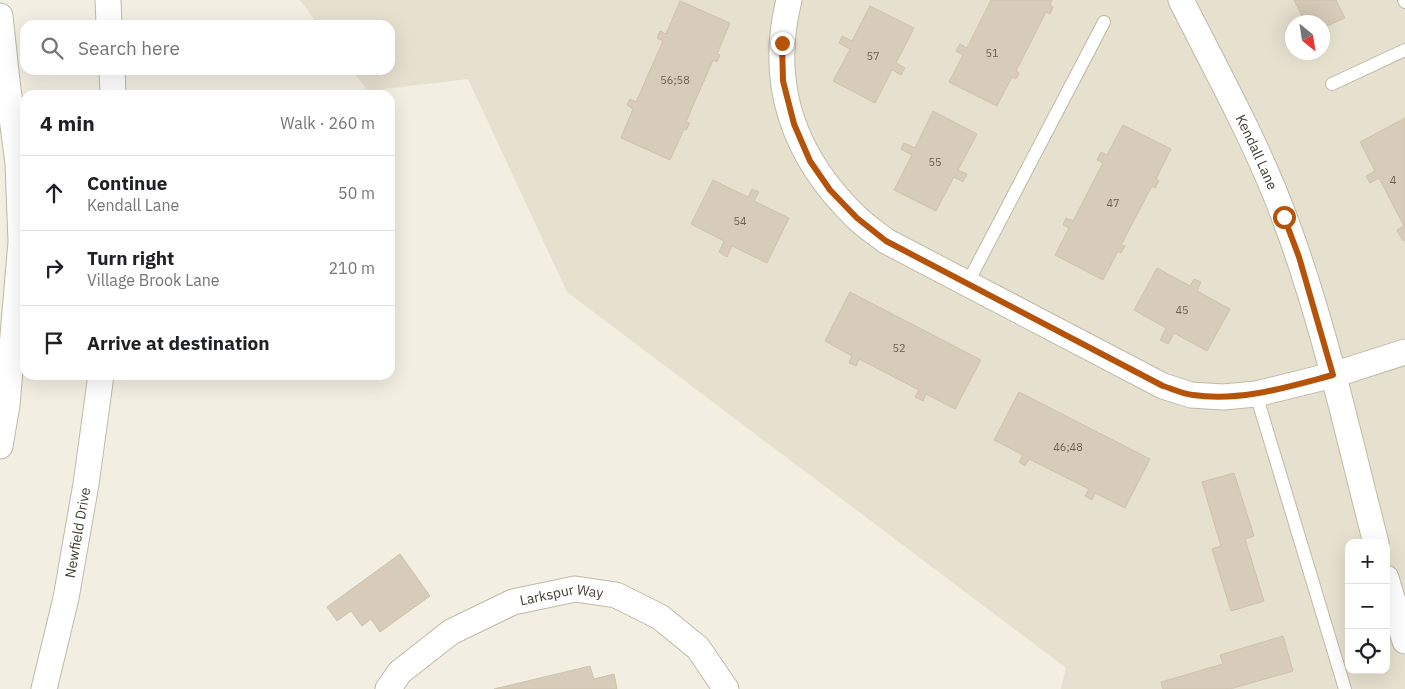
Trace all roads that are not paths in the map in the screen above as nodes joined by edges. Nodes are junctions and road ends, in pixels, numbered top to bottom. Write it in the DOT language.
graph roads {
  1 [pos="108,0"];
  2 [pos="790,0"];
  3 [pos="1181,0"];
  4 [pos="0,16"];
  5 [pos="109,20"];
  6 [pos="1104,22"];
  7 [pos="1405,50"];
  8 [pos="112,75"];
  9 [pos="1332,84"];
  10 [pos="113,90"];
  11 [pos="20,216"];
  12 [pos="20,254"];
  13 [pos="967,284"];
  14 [pos="1405,352"];
  15 [pos="1333,375"];
  16 [pos="100,380"];
  17 [pos="1256,394"];
  18 [pos="0,446"];
  19 [pos="1375,539"];
  20 [pos="1388,584"];
  21 [pos="1405,641"];
  22 [pos="44,689"];
  23 [pos="388,689"];
  24 [pos="726,689"];
  25 [pos="1345,689"];
  1 -- 5 [label="street"];
  2 -- 13 [label="street"];
  3 -- 15 [label="street, Kendall Lane"];
  4 -- 11 [label="street"];
  6 -- 13 [label="lane"];
  7 -- 9 [label="lane"];
  8 -- 10 [label="street"];
  12 -- 18 [label="street"];
  13 -- 17 [label="street"];
  14 -- 15 [label="street"];
  15 -- 17 [label="street"];
  15 -- 19 [label="street, Kendall Lane"];
  16 -- 22 [label="street, Newfield Drive"];
  17 -- 25 [label="lane"];
  20 -- 21 [label="street"];
  23 -- 24 [label="street, Larkspur Way"];
}
